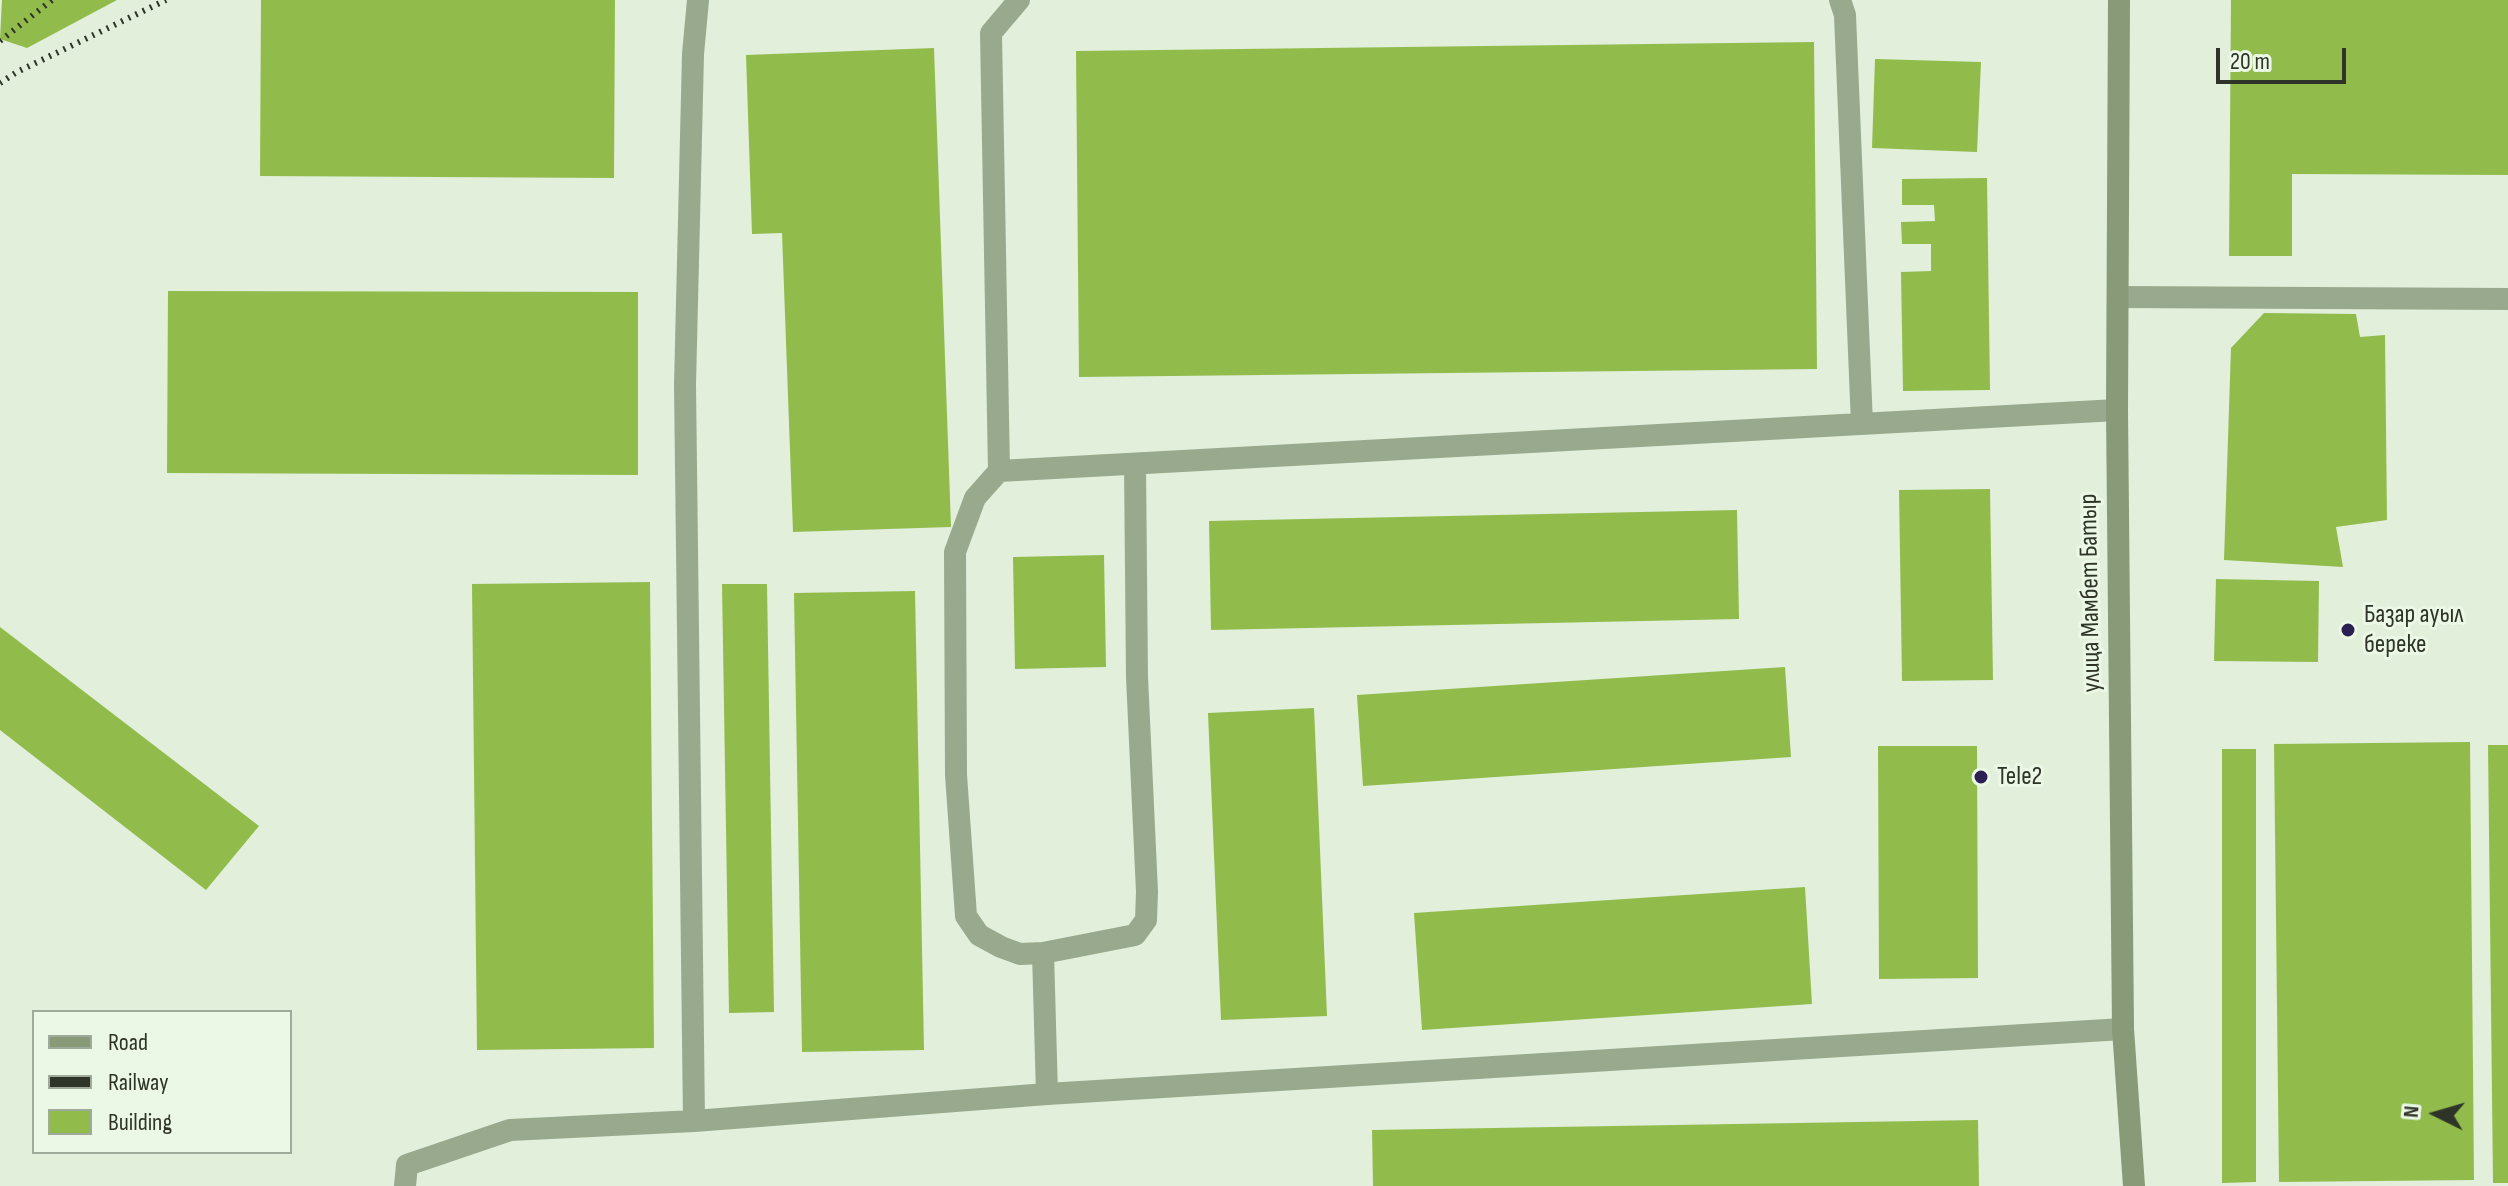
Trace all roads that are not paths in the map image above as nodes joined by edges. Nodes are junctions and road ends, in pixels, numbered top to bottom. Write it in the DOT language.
graph roads {
  1 [pos="698,0"];
  2 [pos="1019,0"];
  3 [pos="1840,0"];
  4 [pos="2119,0"];
  5 [pos="2118,297"];
  6 [pos="2508,299"];
  7 [pos="2117,410"];
  8 [pos="1862,424"];
  9 [pos="1135,465"];
  10 [pos="999,471"];
  11 [pos="1043,953"];
  12 [pos="2123,1029"];
  13 [pos="1047,1094"];
  14 [pos="694,1121"];
  15 [pos="405,1186"];
  16 [pos="2134,1186"];
  1 -- 14 [label="street"];
  2 -- 10 [label="street"];
  3 -- 8 [label="street"];
  4 -- 5 [label="main road, улица Мамбет Батыр"];
  5 -- 6 [label="street"];
  5 -- 7 [label="main road, улица Мамбет Батыр"];
  7 -- 8 [label="street"];
  7 -- 12 [label="main road, улица Мамбет Батыр"];
  8 -- 9 [label="street"];
  9 -- 10 [label="street"];
  9 -- 11 [label="street"];
  10 -- 11 [label="street"];
  11 -- 13 [label="street"];
  12 -- 13 [label="street"];
  12 -- 16 [label="main road, улица Мамбет Батыр"];
  13 -- 14 [label="street"];
  14 -- 15 [label="street"];
}
